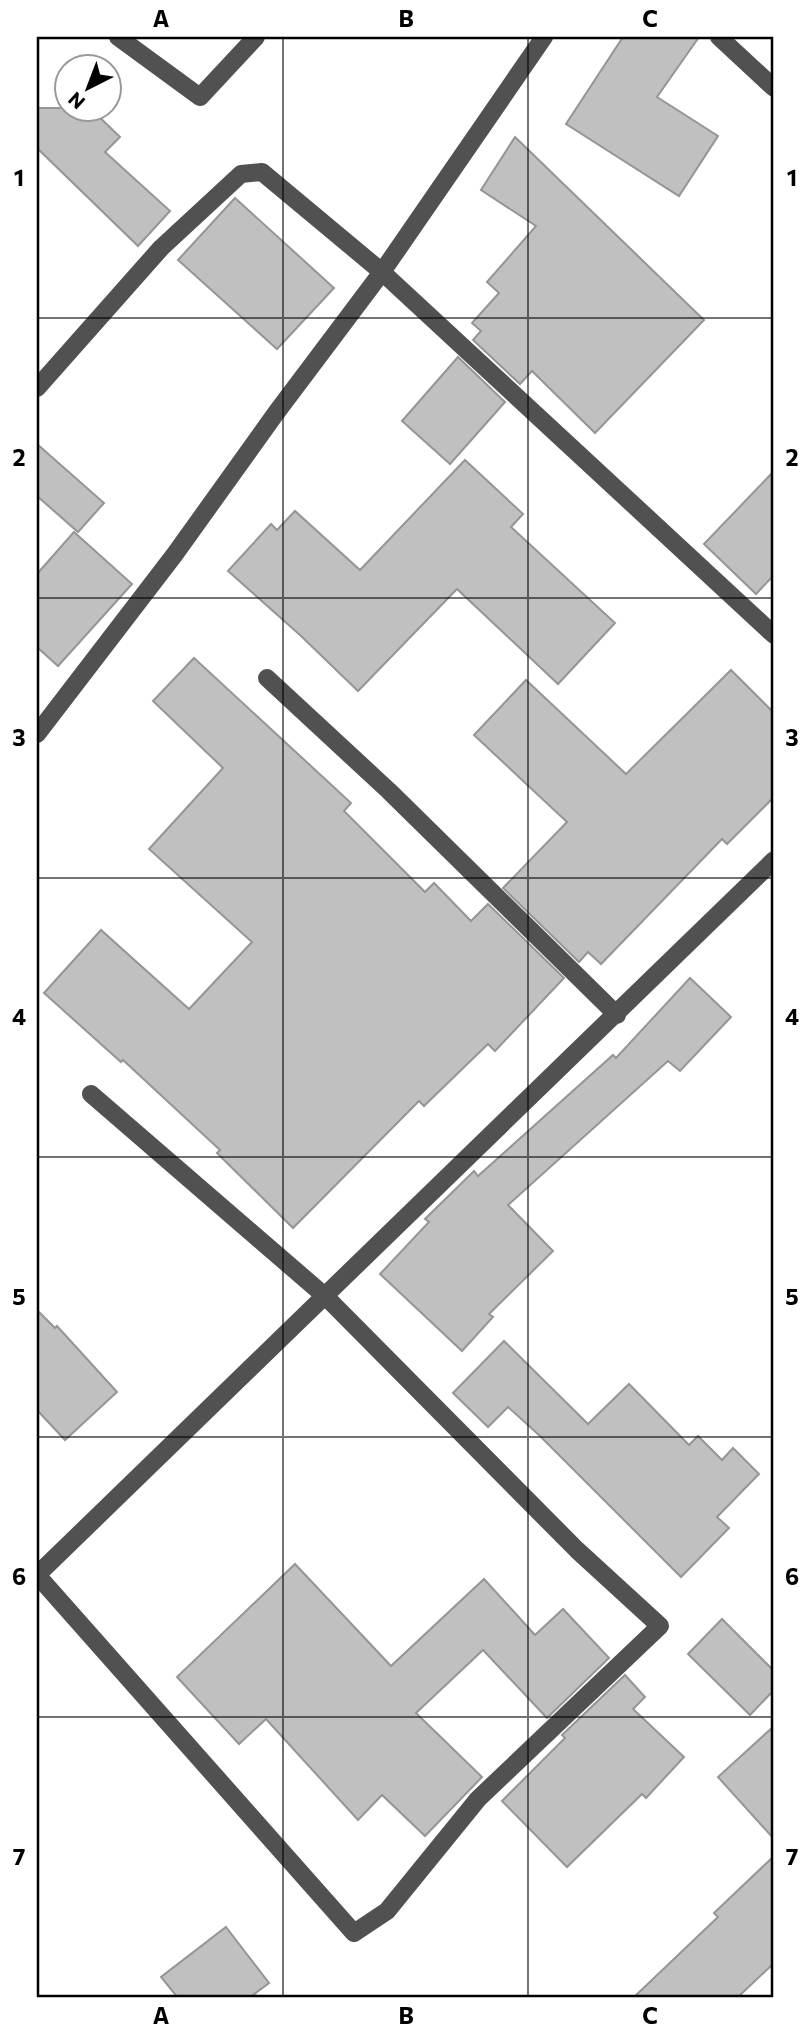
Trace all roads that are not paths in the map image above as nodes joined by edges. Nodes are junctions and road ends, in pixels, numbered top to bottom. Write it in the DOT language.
graph roads {
  1 [pos="118,37"];
  2 [pos="256,37"];
  3 [pos="544,37"];
  4 [pos="719,37"];
  5 [pos="774,88"];
  6 [pos="382,272"];
  7 [pos="37,388"];
  8 [pos="774,635"];
  9 [pos="267,678"];
  10 [pos="37,734"];
  11 [pos="774,860"];
  12 [pos="617,1015"];
  13 [pos="91,1094"];
  14 [pos="326,1297"];
  1 -- 2 [label="street"];
  3 -- 6 [label="street"];
  4 -- 5 [label="street"];
  6 -- 7 [label="street"];
  6 -- 8 [label="street"];
  6 -- 10 [label="street"];
  9 -- 12 [label="street"];
  11 -- 12 [label="street"];
  12 -- 14 [label="street"];
  13 -- 14 [label="street"];
  14 -- 14 [label="street"];
}
